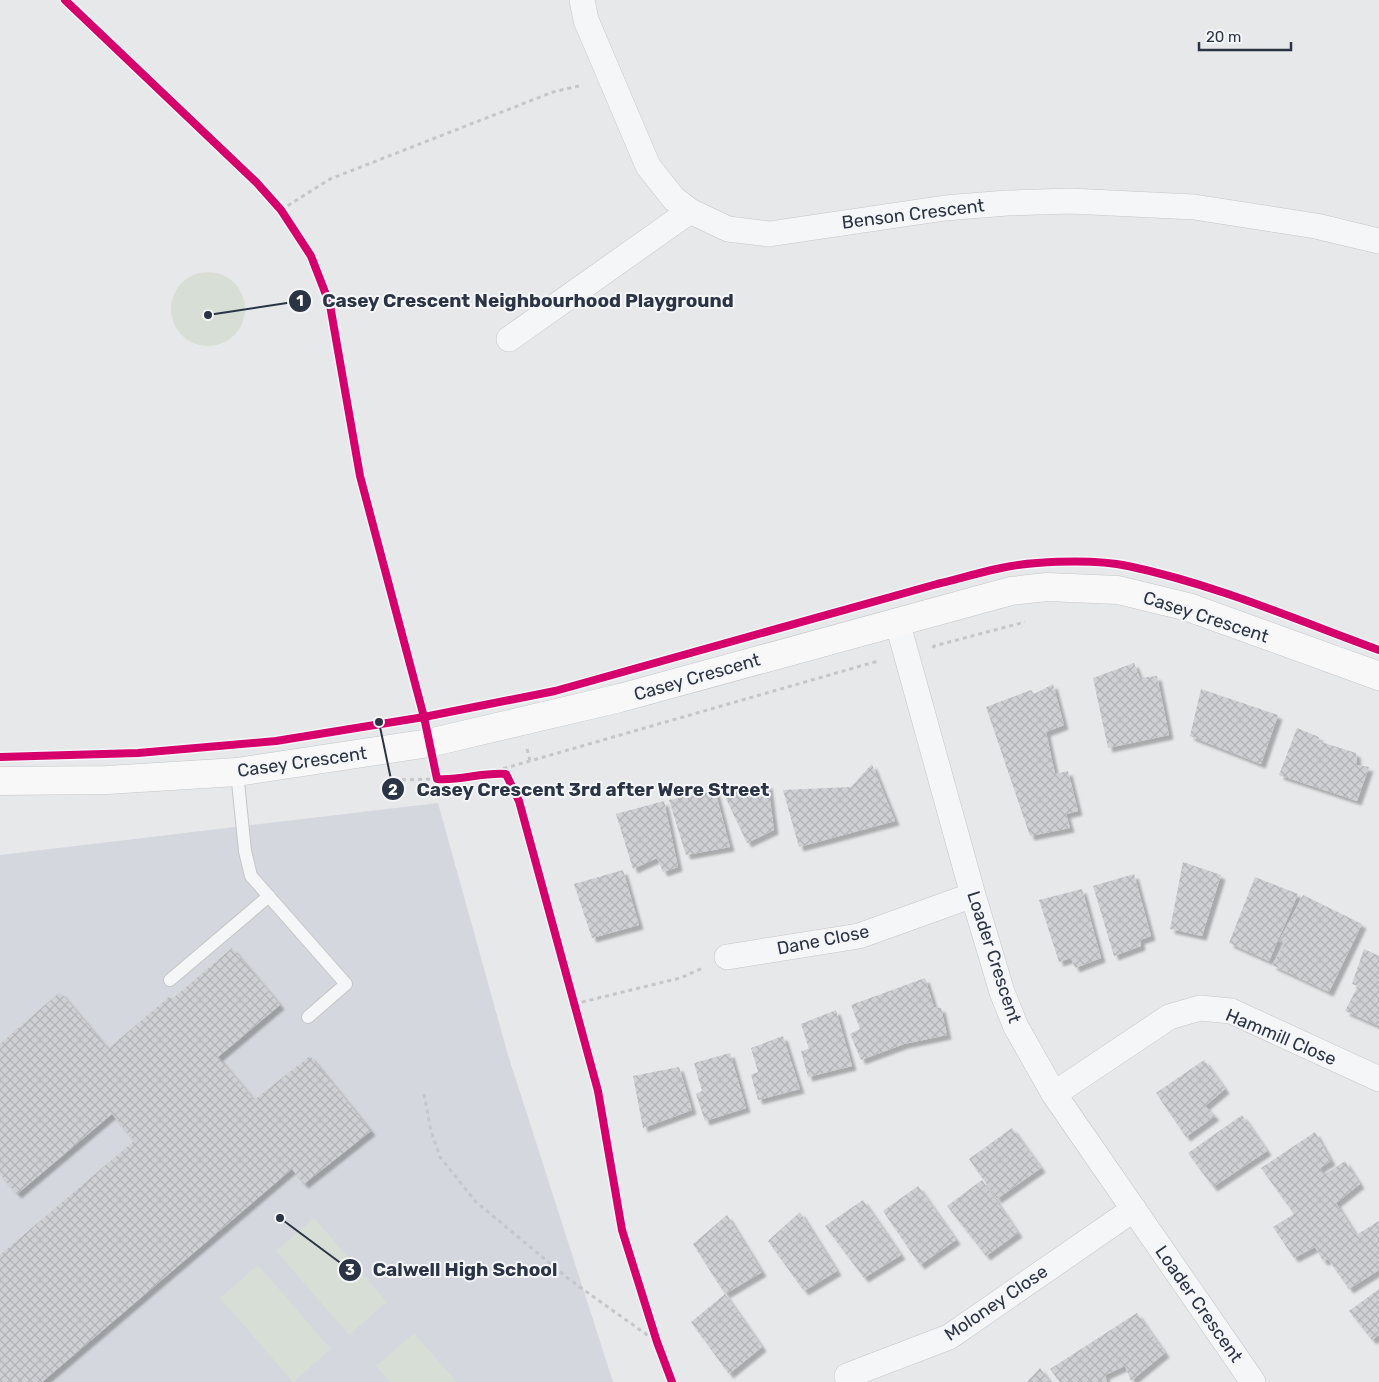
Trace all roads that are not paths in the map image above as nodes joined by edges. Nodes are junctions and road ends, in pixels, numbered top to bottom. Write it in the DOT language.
graph roads {
  1 [pos="582,0"];
  2 [pos="690,211"];
  3 [pos="1379,241"];
  4 [pos="509,339"];
  5 [pos="897,621"];
  6 [pos="1379,676"];
  7 [pos="237,772"];
  8 [pos="0,781"];
  9 [pos="973,895"];
  10 [pos="269,896"];
  11 [pos="727,957"];
  12 [pos="170,980"];
  13 [pos="308,1017"];
  14 [pos="1379,1079"];
  15 [pos="1054,1094"];
  16 [pos="1134,1209"];
  17 [pos="847,1376"];
  18 [pos="1253,1382"];
  1 -- 2 [label="street, Benson Crescent"];
  2 -- 3 [label="street, Benson Crescent"];
  2 -- 4 [label="street"];
  5 -- 6 [label="street, Casey Crescent"];
  5 -- 7 [label="street, Casey Crescent"];
  5 -- 9 [label="street, Loader Crescent"];
  7 -- 8 [label="street, Casey Crescent"];
  7 -- 10 [label="lane"];
  9 -- 11 [label="street, Dane Close"];
  9 -- 15 [label="street, Loader Crescent"];
  10 -- 12 [label="lane"];
  10 -- 13 [label="lane"];
  14 -- 15 [label="street, Hammill Close"];
  15 -- 16 [label="street, Loader Crescent"];
  16 -- 17 [label="street, Moloney Close"];
  16 -- 18 [label="street, Loader Crescent"];
}
